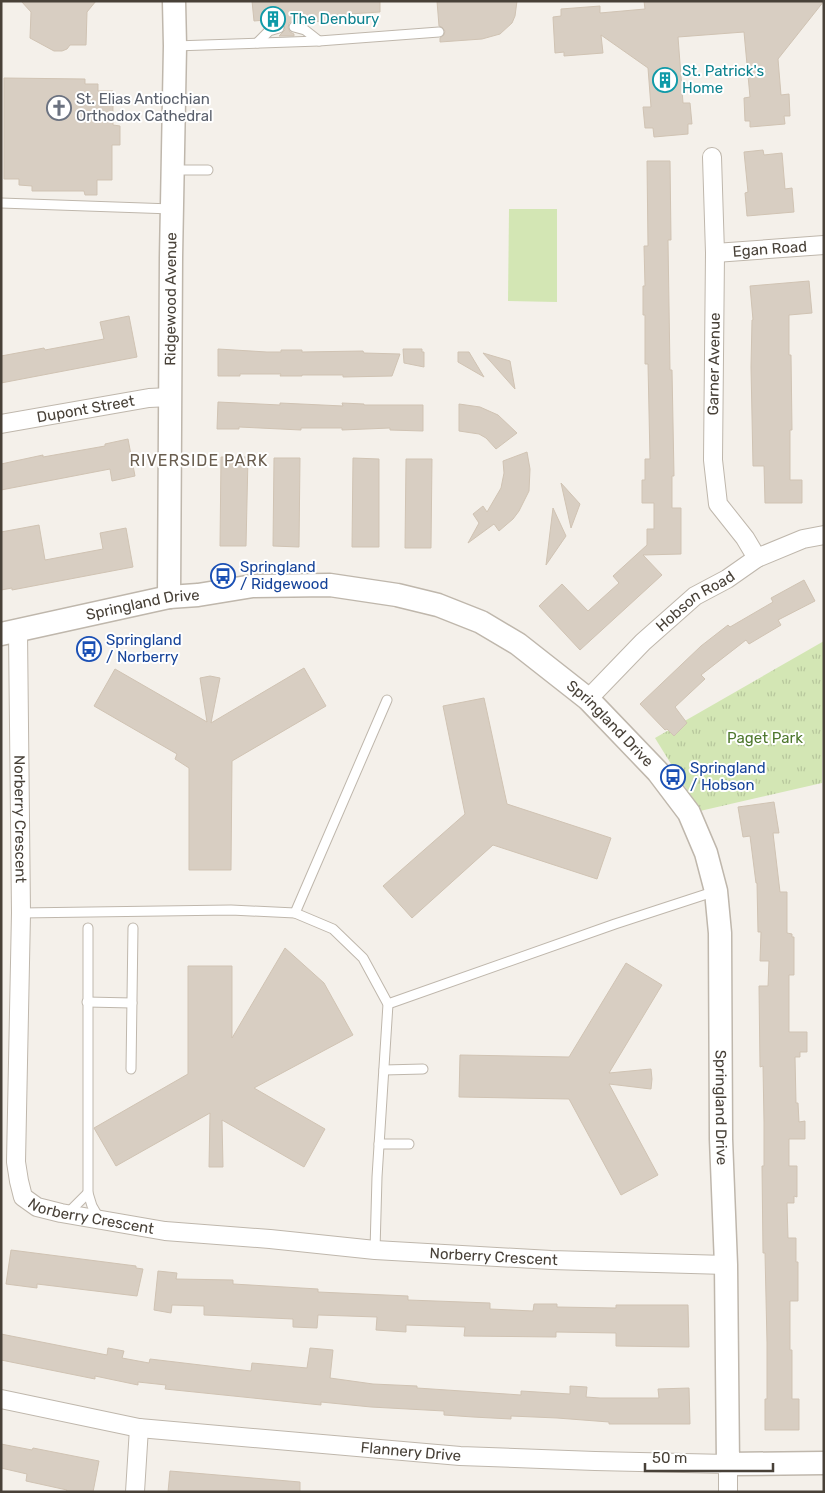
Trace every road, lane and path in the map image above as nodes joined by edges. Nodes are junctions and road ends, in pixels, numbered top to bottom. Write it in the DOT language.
graph roads {
  1 [pos="174,1"];
  2 [pos="294,27"];
  3 [pos="278,28"];
  4 [pos="439,32"];
  5 [pos="319,41"];
  6 [pos="257,43"];
  7 [pos="175,46"];
  8 [pos="712,157"];
  9 [pos="173,170"];
  10 [pos="208,170"];
  11 [pos="1,204"];
  12 [pos="172,209"];
  13 [pos="824,246"];
  14 [pos="715,253"];
  15 [pos="170,397"];
  16 [pos="1,424"];
  17 [pos="824,535"];
  18 [pos="757,558"];
  19 [pos="168,597"];
  20 [pos="10,632"];
  21 [pos="588,699"];
  22 [pos="387,700"];
  23 [pos="716,891"];
  24 [pos="21,913"];
  25 [pos="295,913"];
  26 [pos="88,928"];
  27 [pos="133,928"];
  28 [pos="87,1002"];
  29 [pos="132,1003"];
  30 [pos="388,1004"];
  31 [pos="131,1068"];
  32 [pos="423,1069"];
  33 [pos="384,1070"];
  34 [pos="379,1144"];
  35 [pos="409,1144"];
  36 [pos="88,1193"];
  37 [pos="67,1214"];
  38 [pos="100,1220"];
  39 [pos="375,1250"];
  40 [pos="726,1265"];
  41 [pos="1,1399"];
  42 [pos="139,1428"];
  43 [pos="824,1463"];
  44 [pos="728,1464"];
  45 [pos="135,1492"];
  46 [pos="728,1492"];
  1 -- 7 [label="street, Ridgewood Avenue"];
  2 -- 5 [label="lane"];
  3 -- 6 [label="lane"];
  4 -- 5 [label="lane"];
  5 -- 6 [label="lane"];
  6 -- 7 [label="lane"];
  7 -- 9 [label="street, Ridgewood Avenue"];
  8 -- 14 [label="street, Garner Avenue"];
  9 -- 10 [label="lane"];
  9 -- 12 [label="street, Ridgewood Avenue"];
  11 -- 12 [label="lane"];
  12 -- 15 [label="street, Ridgewood Avenue"];
  13 -- 14 [label="street, Egan Road"];
  14 -- 18 [label="street, Garner Avenue"];
  15 -- 16 [label="street, Dupont Street"];
  15 -- 19 [label="street, Ridgewood Avenue"];
  17 -- 18 [label="street, Hobson Road"];
  18 -- 21 [label="street, Hobson Road"];
  19 -- 20 [label="street, Springland Drive"];
  19 -- 21 [label="street, Springland Drive"];
  20 -- 24 [label="street, Norberry Crescent"];
  21 -- 23 [label="street, Springland Drive"];
  22 -- 25 [label="lane"];
  23 -- 30 [label="lane"];
  23 -- 40 [label="street, Springland Drive"];
  24 -- 25 [label="lane"];
  24 -- 37 [label="street, Norberry Crescent"];
  25 -- 30 [label="lane"];
  26 -- 28 [label="lane"];
  27 -- 29 [label="lane"];
  28 -- 29 [label="lane"];
  28 -- 36 [label="lane"];
  29 -- 31 [label="lane"];
  30 -- 33 [label="lane"];
  32 -- 33 [label="lane"];
  33 -- 34 [label="lane"];
  34 -- 35 [label="lane"];
  34 -- 39 [label="lane"];
  36 -- 37 [label="lane"];
  36 -- 38 [label="lane"];
  37 -- 38 [label="street, Norberry Crescent"];
  38 -- 39 [label="street, Norberry Crescent"];
  39 -- 40 [label="street, Norberry Crescent"];
  40 -- 44 [label="street, Springland Drive"];
  41 -- 42 [label="street, Flannery Drive"];
  42 -- 44 [label="street, Flannery Drive"];
  42 -- 45 [label="street"];
  43 -- 44 [label="street, Flannery Drive"];
  44 -- 46 [label="street, Springland Drive"];
}
